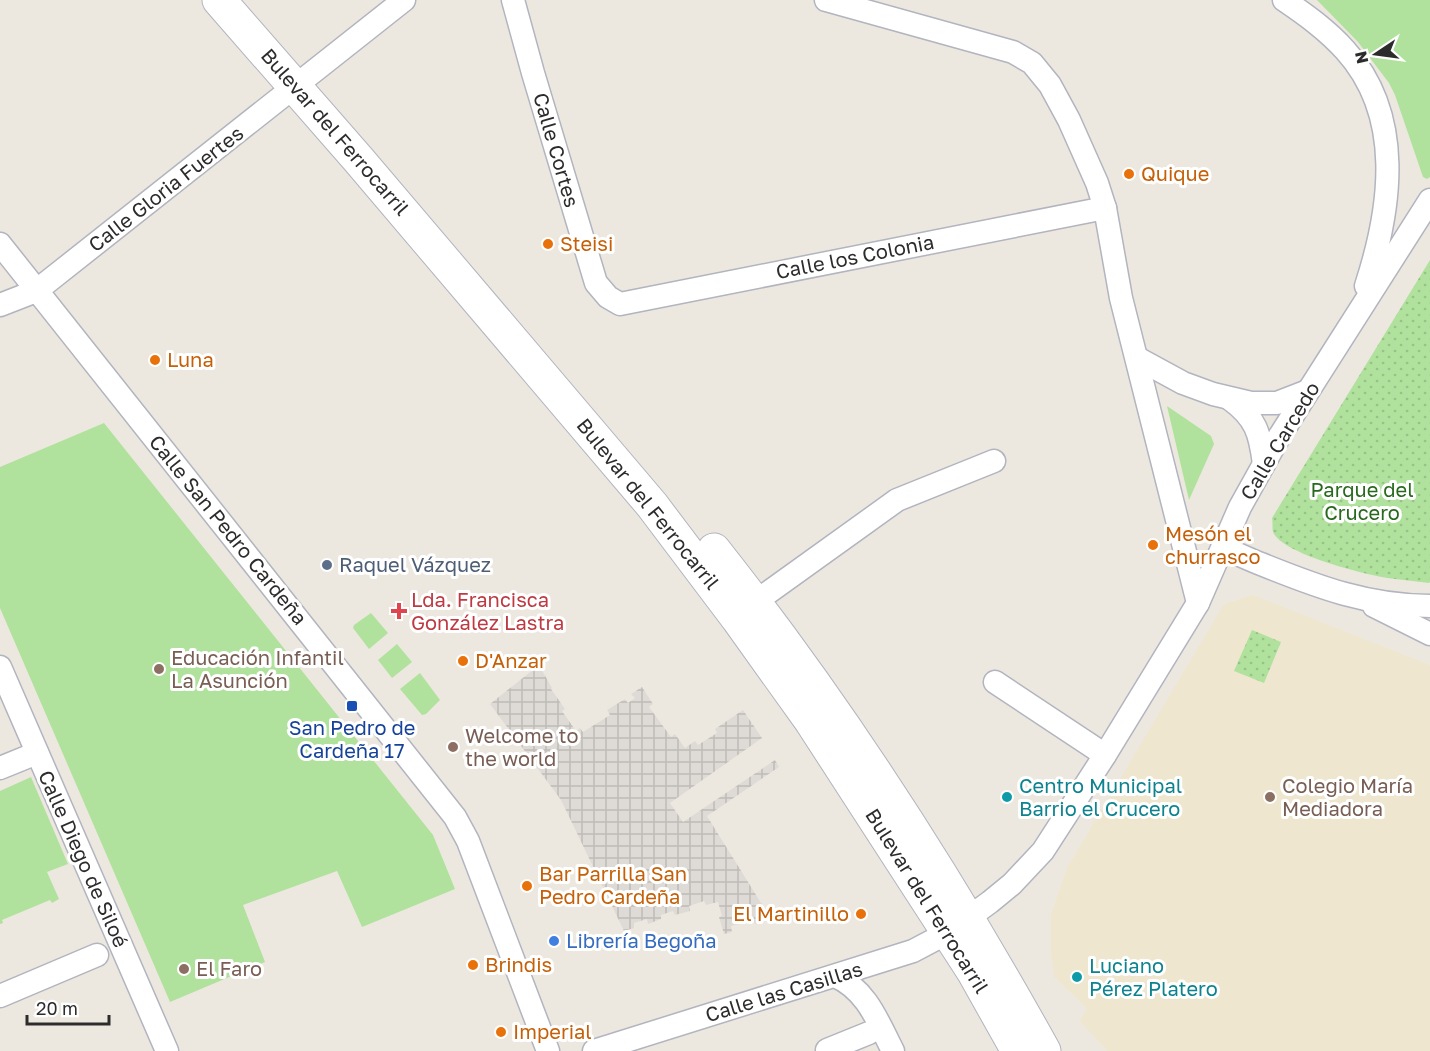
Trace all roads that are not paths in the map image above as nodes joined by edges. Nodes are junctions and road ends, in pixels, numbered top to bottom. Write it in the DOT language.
graph roads {
  1 [pos="219,0"];
  2 [pos="246,0"];
  3 [pos="404,0"];
  4 [pos="513,0"];
  5 [pos="826,0"];
  6 [pos="1284,0"];
  7 [pos="1306,8"];
  8 [pos="303,80"];
  9 [pos="1430,200"];
  10 [pos="1105,208"];
  11 [pos="0,244"];
  12 [pos="36,291"];
  13 [pos="608,297"];
  14 [pos="0,305"];
  15 [pos="1356,319"];
  16 [pos="1137,358"];
  17 [pos="1308,391"];
  18 [pos="1226,396"];
  19 [pos="994,461"];
  20 [pos="1264,464"];
  21 [pos="1223,548"];
  22 [pos="1359,599"];
  23 [pos="755,602"];
  24 [pos="1198,603"];
  25 [pos="1430,606"];
  26 [pos="1430,634"];
  27 [pos="0,667"];
  28 [pos="995,682"];
  29 [pos="37,753"];
  30 [pos="1105,755"];
  31 [pos="0,768"];
  32 [pos="958,925"];
  33 [pos="97,955"];
  34 [pos="873,964"];
  35 [pos="835,976"];
  36 [pos="0,996"];
  37 [pos="866,1000"];
  38 [pos="869,1033"];
  39 [pos="827,1050"];
  40 [pos="166,1051"];
  41 [pos="548,1051"];
  42 [pos="594,1051"];
  43 [pos="893,1051"];
  44 [pos="1018,1051"];
  45 [pos="1044,1051"];
  1 -- 8 [label="main road, Bulevar del Ferrocarril"];
  2 -- 8 [label="main road, Bulevar del Ferrocarril"];
  3 -- 8 [label="street, Calle Gloria Fuertes"];
  4 -- 13 [label="street, Calle Cortes"];
  5 -- 10 [label="street"];
  6 -- 7 [label="street, Calle Carcedo"];
  7 -- 15 [label="street, Calle Carcedo"];
  8 -- 12 [label="street, Calle Gloria Fuertes"];
  8 -- 23 [label="main road, Bulevar del Ferrocarril"];
  8 -- 32 [label="main road, Bulevar del Ferrocarril"];
  9 -- 15 [label="street, Calle Carcedo"];
  10 -- 13 [label="street, Calle los Colonia"];
  10 -- 16 [label="street"];
  11 -- 12 [label="street, Calle San Pedro Cardeña"];
  12 -- 14 [label="street, Calle Gloria Fuertes"];
  12 -- 41 [label="street, Calle San Pedro Cardeña"];
  15 -- 17 [label="street, Calle Carcedo"];
  16 -- 18 [label="street"];
  16 -- 24 [label="street"];
  17 -- 18 [label="street"];
  17 -- 20 [label="street, Calle Carcedo"];
  18 -- 20 [label="street"];
  19 -- 23 [label="street"];
  20 -- 21 [label="street, Calle Carcedo"];
  21 -- 22 [label="street"];
  21 -- 24 [label="street, Calle Carcedo"];
  22 -- 25 [label="street"];
  22 -- 26 [label="street"];
  23 -- 32 [label="main road, Bulevar del Ferrocarril"];
  24 -- 30 [label="street, Calle Carcedo"];
  27 -- 29 [label="street, Calle Diego de Siloé"];
  28 -- 30 [label="street"];
  29 -- 31 [label="street"];
  29 -- 40 [label="street, Calle Diego de Siloé"];
  30 -- 32 [label="street, Calle Carcedo"];
  32 -- 34 [label="street, Calle las Casillas"];
  32 -- 44 [label="main road, Bulevar del Ferrocarril"];
  32 -- 45 [label="main road, Bulevar del Ferrocarril"];
  33 -- 36 [label="street"];
  34 -- 35 [label="street, Calle las Casillas"];
  34 -- 37 [label="street"];
  35 -- 37 [label="street"];
  35 -- 42 [label="street, Calle las Casillas"];
  37 -- 43 [label="street"];
  38 -- 39 [label="street"];
}
